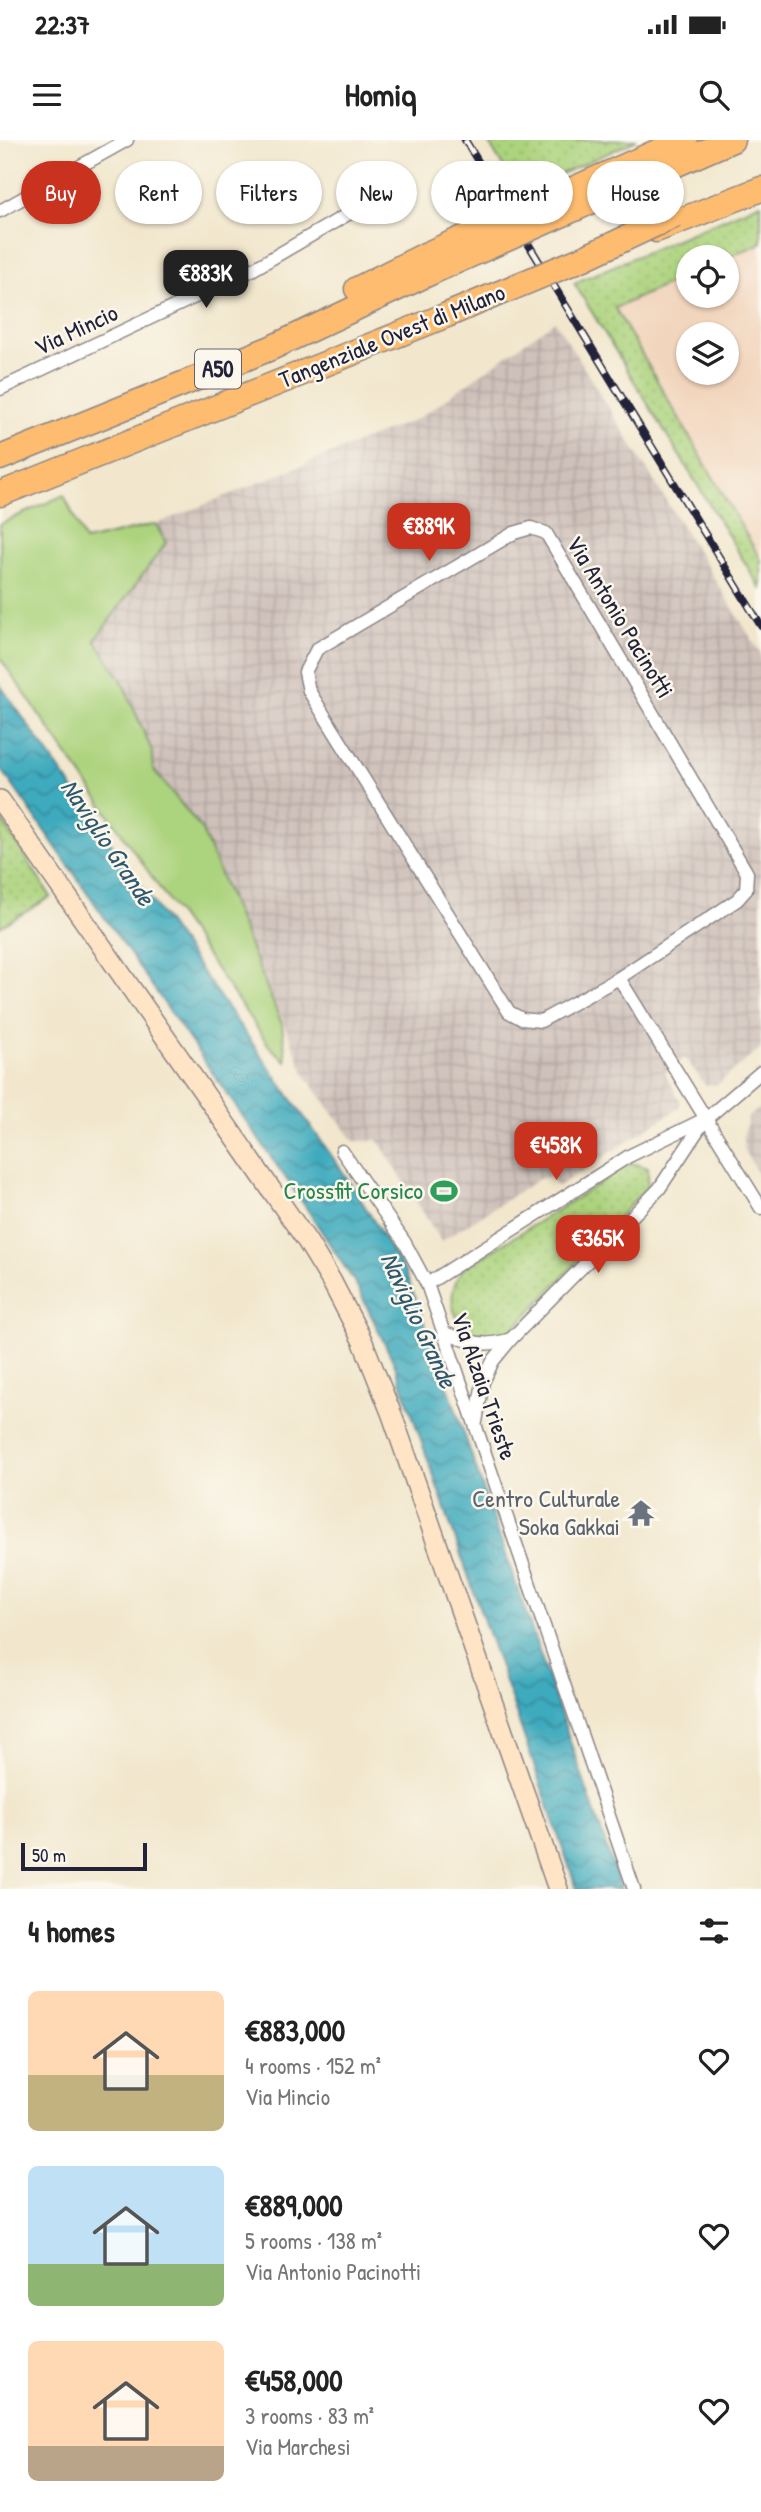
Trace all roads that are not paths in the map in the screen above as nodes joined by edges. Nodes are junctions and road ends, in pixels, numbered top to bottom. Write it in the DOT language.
graph roads {
  1 [pos="127,140"];
  2 [pos="685,140"];
  3 [pos="732,140"];
  4 [pos="657,161"];
  5 [pos="661,161"];
  6 [pos="761,176"];
  7 [pos="761,189"];
  8 [pos="587,193"];
  9 [pos="0,211"];
  10 [pos="684,214"];
  11 [pos="684,215"];
  12 [pos="336,221"];
  13 [pos="662,224"];
  14 [pos="0,389"];
  15 [pos="0,458"];
  16 [pos="9,490"];
  17 [pos="0,800"];
  18 [pos="619,978"];
  19 [pos="761,1072"];
  20 [pos="706,1118"];
  21 [pos="342,1151"];
  22 [pos="761,1208"];
  23 [pos="427,1284"];
  24 [pos="444,1333"];
  25 [pos="511,1339"];
  26 [pos="475,1425"];
  27 [pos="558,1889"];
  28 [pos="634,1889"];
  1 -- 9 [label="street"];
  2 -- 4 [label="highway"];
  3 -- 5 [label="highway"];
  6 -- 10 [label="highway, Tangenziale Ovest di Milano / A50"];
  7 -- 11 [label="highway"];
  8 -- 15 [label="highway, Tangenziale Ovest di Milano / A50, bridge"];
  12 -- 14 [label="street, Via Mincio"];
  13 -- 16 [label="highway, Tangenziale Ovest di Milano / A50, bridge"];
  17 -- 27 [label="main road"];
  18 -- 18 [label="street, Via Antonio Pacinotti"];
  18 -- 20 [label="street"];
  19 -- 20 [label="street"];
  20 -- 22 [label="street"];
  20 -- 23 [label="street"];
  20 -- 25 [label="street"];
  21 -- 23 [label="street, Via Alzaia Trieste"];
  23 -- 24 [label="street, Via Alzaia Trieste"];
  24 -- 25 [label="street"];
  24 -- 26 [label="street, Via Alzaia Trieste"];
  25 -- 26 [label="street"];
  26 -- 28 [label="street, Via Alzaia Trieste"];
}
